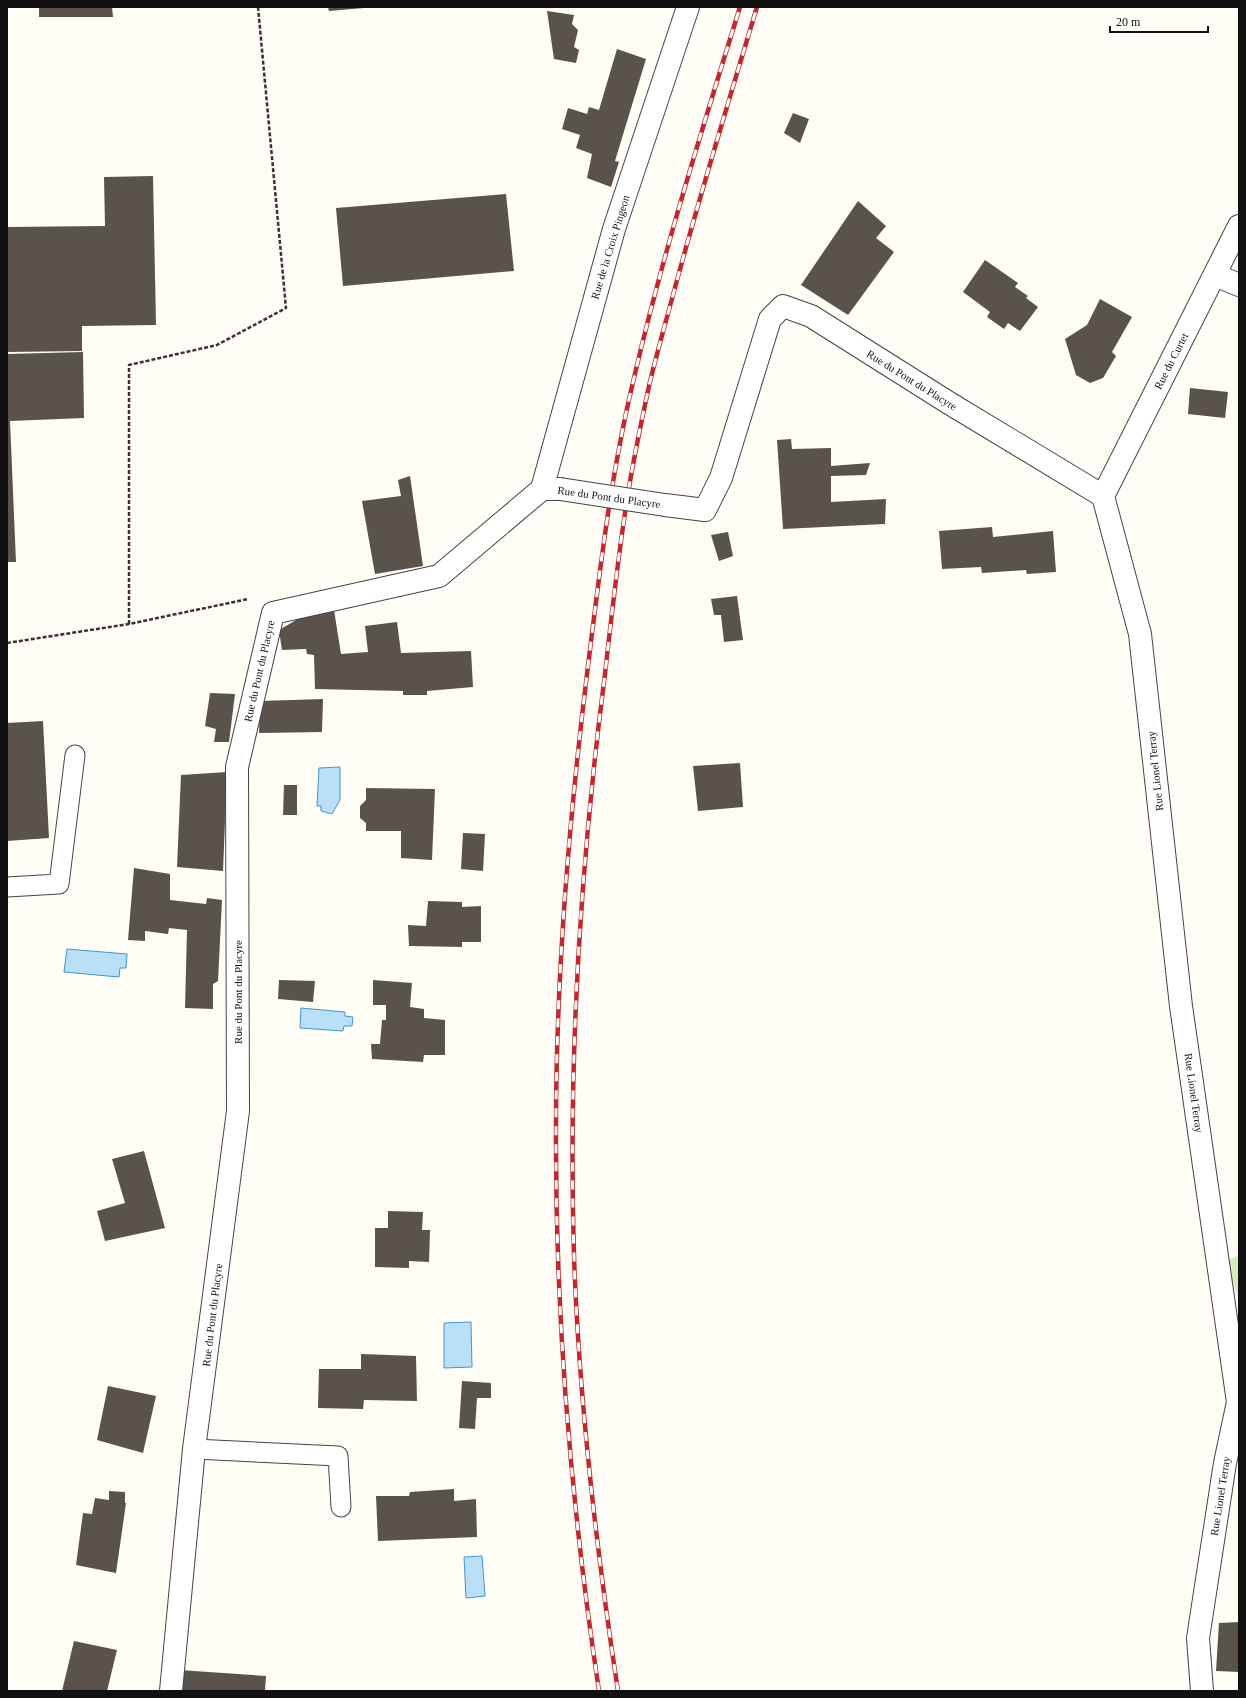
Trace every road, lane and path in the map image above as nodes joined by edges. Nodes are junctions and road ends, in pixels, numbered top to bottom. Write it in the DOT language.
graph roads {
  1 [pos="258,7"];
  2 [pos="688,7"];
  3 [pos="1239,226"];
  4 [pos="1215,275"];
  5 [pos="1239,285"];
  6 [pos="551,489"];
  7 [pos="1103,496"];
  8 [pos="273,613"];
  9 [pos="129,624"];
  10 [pos="7,643"];
  11 [pos="75,755"];
  12 [pos="7,887"];
  13 [pos="1239,1402"];
  14 [pos="194,1450"];
  15 [pos="341,1508"];
  16 [pos="171,1691"];
  17 [pos="1202,1691"];
  1 -- 9 [label="path"];
  2 -- 6 [label="street, Rue de la Croix Pingeon"];
  3 -- 4 [label="street, Rue du Curtet"];
  4 -- 5 [label="street"];
  4 -- 7 [label="street, Rue du Curtet"];
  6 -- 7 [label="street, Rue du Pont du Placyre, bridge"];
  6 -- 8 [label="street, Rue du Pont du Placyre"];
  7 -- 13 [label="street, Rue Lionel Terray"];
  8 -- 9 [label="path"];
  8 -- 14 [label="street, Rue du Pont du Placyre"];
  9 -- 10 [label="path"];
  11 -- 12 [label="lane"];
  13 -- 17 [label="street, Rue Lionel Terray"];
  14 -- 15 [label="lane"];
  14 -- 16 [label="street, Rue du Pont du Placyre"];
}
